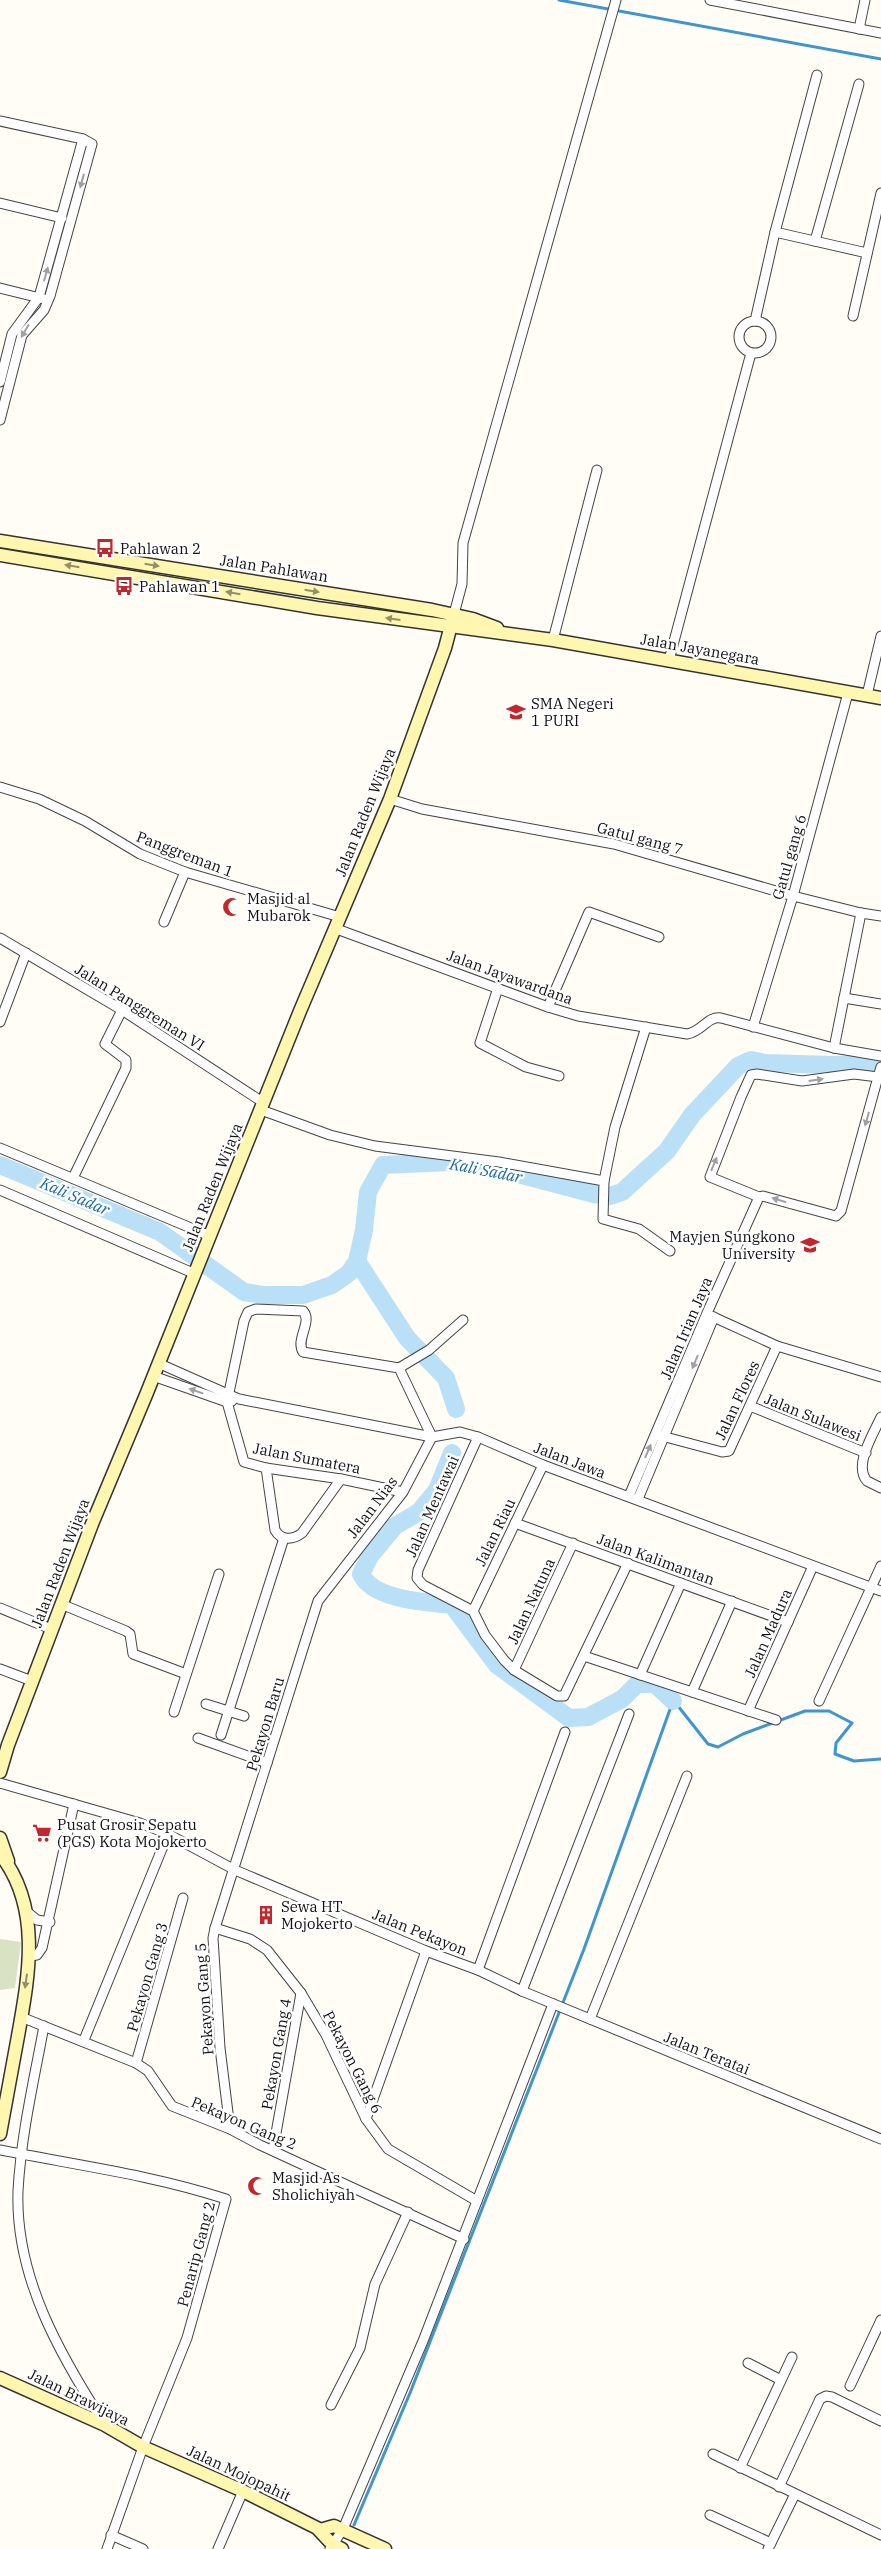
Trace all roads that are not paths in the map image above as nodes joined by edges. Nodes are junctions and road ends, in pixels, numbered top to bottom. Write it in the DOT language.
graph roads {
  1 [pos="616,0"];
  2 [pos="710,0"];
  3 [pos="865,0"];
  4 [pos="859,29"];
  5 [pos="881,33"];
  6 [pos="816,74"];
  7 [pos="859,84"];
  8 [pos="0,121"];
  9 [pos="83,139"];
  10 [pos="881,193"];
  11 [pos="0,203"];
  12 [pos="62,218"];
  13 [pos="775,232"];
  14 [pos="815,241"];
  15 [pos="867,253"];
  16 [pos="0,288"];
  17 [pos="39,297"];
  18 [pos="49,300"];
  19 [pos="853,316"];
  20 [pos="754,321"];
  21 [pos="751,353"];
  22 [pos="2,365"];
  23 [pos="0,382"];
  24 [pos="0,420"];
  25 [pos="597,470"];
  26 [pos="0,541"];
  27 [pos="0,554"];
  28 [pos="103,557"];
  29 [pos="101,570"];
  30 [pos="454,614"];
  31 [pos="451,628"];
  32 [pos="514,634"];
  33 [pos="881,636"];
  34 [pos="553,640"];
  35 [pos="669,660"];
  36 [pos="848,693"];
  37 [pos="867,696"];
  38 [pos="881,698"];
  39 [pos="0,787"];
  40 [pos="390,799"];
  41 [pos="185,872"];
  42 [pos="793,896"];
  43 [pos="861,913"];
  44 [pos="881,916"];
  45 [pos="164,922"];
  46 [pos="337,922"];
  47 [pos="659,937"];
  48 [pos="0,938"];
  49 [pos="26,953"];
  50 [pos="498,988"];
  51 [pos="844,998"];
  52 [pos="881,1004"];
  53 [pos="548,1007"];
  54 [pos="122,1010"];
  55 [pos="0,1022"];
  56 [pos="646,1027"];
  57 [pos="753,1027"];
  58 [pos="834,1048"];
  59 [pos="881,1056"];
  60 [pos="880,1074"];
  61 [pos="559,1076"];
  62 [pos="263,1106"];
  63 [pos="0,1148"];
  64 [pos="73,1178"];
  65 [pos="604,1183"];
  66 [pos="0,1190"];
  67 [pos="759,1197"];
  68 [pos="209,1237"];
  69 [pos="670,1250"];
  70 [pos="195,1270"];
  71 [pos="710,1315"];
  72 [pos="463,1320"];
  73 [pos="777,1346"];
  74 [pos="158,1363"];
  75 [pos="399,1368"];
  76 [pos="153,1376"];
  77 [pos="881,1377"];
  78 [pos="228,1397"];
  79 [pos="750,1406"];
  80 [pos="881,1417"];
  81 [pos="660,1436"];
  82 [pos="432,1437"];
  83 [pos="478,1437"];
  84 [pos="866,1453"];
  85 [pos="543,1465"];
  86 [pos="266,1468"];
  87 [pos="341,1479"];
  88 [pos="881,1488"];
  89 [pos="404,1492"];
  90 [pos="634,1498"];
  91 [pos="515,1522"];
  92 [pos="284,1538"];
  93 [pos="573,1543"];
  94 [pos="628,1563"];
  95 [pos="814,1566"];
  96 [pos="881,1566"];
  97 [pos="219,1574"];
  98 [pos="681,1583"];
  99 [pos="872,1587"];
  100 [pos="326,1590"];
  101 [pos="881,1592"];
  102 [pos="732,1601"];
  103 [pos="61,1604"];
  104 [pos="0,1608"];
  105 [pos="473,1610"];
  106 [pos="788,1622"];
  107 [pos="51,1629"];
  108 [pos="584,1656"];
  109 [pos="0,1669"];
  110 [pos="514,1670"];
  111 [pos="186,1674"];
  112 [pos="640,1675"];
  113 [pos="32,1681"];
  114 [pos="692,1692"];
  115 [pos="819,1701"];
  116 [pos="206,1704"];
  117 [pos="229,1711"];
  118 [pos="748,1711"];
  119 [pos="174,1712"];
  120 [pos="628,1714"];
  121 [pos="244,1716"];
  122 [pos="776,1720"];
  123 [pos="565,1732"];
  124 [pos="222,1736"];
  125 [pos="198,1738"];
  126 [pos="4,1744"];
  127 [pos="267,1763"];
  128 [pos="0,1772"];
  129 [pos="687,1776"];
  130 [pos="0,1783"];
  131 [pos="74,1804"];
  132 [pos="168,1834"];
  133 [pos="0,1838"];
  134 [pos="0,1854"];
  135 [pos="9,1866"];
  136 [pos="235,1870"];
  137 [pos="183,1898"];
  138 [pos="26,1911"];
  139 [pos="50,1922"];
  140 [pos="215,1928"];
  141 [pos="426,1951"];
  142 [pos="29,1956"];
  143 [pos="478,1970"];
  144 [pos="522,1991"];
  145 [pos="301,1993"];
  146 [pos="555,2005"];
  147 [pos="21,2017"];
  148 [pos="590,2020"];
  149 [pos="44,2026"];
  150 [pos="84,2040"];
  151 [pos="136,2063"];
  152 [pos="366,2119"];
  153 [pos="230,2129"];
  154 [pos="0,2134"];
  155 [pos="881,2139"];
  156 [pos="0,2150"];
  157 [pos="273,2150"];
  158 [pos="21,2154"];
  159 [pos="477,2201"];
  160 [pos="408,2212"];
  161 [pos="464,2239"];
  162 [pos="881,2320"];
  163 [pos="792,2357"];
  164 [pos="748,2363"];
  165 [pos="0,2370"];
  166 [pos="0,2378"];
  167 [pos="781,2380"];
  168 [pos="850,2386"];
  169 [pos="25,2389"];
  170 [pos="331,2405"];
  171 [pos="881,2421"];
  172 [pos="105,2426"];
  173 [pos="143,2447"];
  174 [pos="713,2454"];
  175 [pos="740,2468"];
  176 [pos="779,2487"];
  177 [pos="242,2491"];
  178 [pos="795,2494"];
  179 [pos="710,2515"];
  180 [pos="343,2529"];
  181 [pos="320,2530"];
  182 [pos="112,2535"];
  183 [pos="881,2535"];
  184 [pos="769,2546"];
  185 [pos="334,2547"];
  186 [pos="107,2549"];
  187 [pos="143,2549"];
  188 [pos="218,2549"];
  189 [pos="386,2549"];
  1 -- 30 [label="street"];
  2 -- 4 [label="street"];
  3 -- 4 [label="street"];
  4 -- 5 [label="street"];
  6 -- 13 [label="street"];
  7 -- 14 [label="street"];
  8 -- 9 [label="street"];
  9 -- 12 [label="street"];
  9 -- 18 [label="street, one-way"];
  10 -- 15 [label="street"];
  11 -- 12 [label="street"];
  17 -- 12 [label="street, one-way"];
  13 -- 14 [label="street"];
  13 -- 20 [label="street"];
  14 -- 15 [label="street"];
  15 -- 19 [label="street"];
  16 -- 17 [label="street"];
  17 -- 18 [label="street"];
  17 -- 22 [label="street"];
  18 -- 24 [label="street, one-way"];
  20 -- 21 [label="street"];
  20 -- 21 [label="street"];
  21 -- 35 [label="street"];
  22 -- 23 [label="street"];
  25 -- 34 [label="street"];
  26 -- 28 [label="main road, Jalan Pahlawan"];
  29 -- 27 [label="main road, Jalan Pahlawan, one-way"];
  28 -- 29 [label="main road"];
  28 -- 30 [label="main road, Jalan Pahlawan, one-way"];
  31 -- 29 [label="main road, Jalan Pahlawan, one-way"];
  30 -- 31 [label="main road, Jalan Raden Wijaya"];
  30 -- 32 [label="main road, Jalan Jayanegara"];
  31 -- 32 [label="main road, Jalan Jayanegara"];
  31 -- 40 [label="main road, Jalan Raden Wijaya"];
  32 -- 34 [label="main road, Jalan Jayanegara"];
  33 -- 37 [label="street"];
  34 -- 35 [label="main road, Jalan Jayanegara"];
  35 -- 36 [label="main road, Jalan Jayanegara"];
  36 -- 37 [label="main road, Jalan Jayanegara"];
  36 -- 42 [label="street, Gatul gang 6"];
  37 -- 38 [label="main road, Jalan Jayanegara"];
  39 -- 41 [label="street, Panggreman 1"];
  40 -- 42 [label="street, Gatul gang 7"];
  40 -- 46 [label="main road, Jalan Raden Wijaya"];
  41 -- 45 [label="street"];
  41 -- 46 [label="street, Panggreman 1"];
  42 -- 43 [label="street, Gatul gang 7"];
  42 -- 57 [label="street, Gatul gang 6"];
  43 -- 44 [label="street, Gatul gang 7"];
  43 -- 51 [label="street"];
  46 -- 50 [label="street, Jalan Jayawardana"];
  46 -- 62 [label="main road, Jalan Raden Wijaya"];
  47 -- 53 [label="street"];
  48 -- 49 [label="street, Jalan Panggreman VI"];
  49 -- 54 [label="street, Jalan Panggreman VI"];
  49 -- 55 [label="street"];
  50 -- 53 [label="street, Jalan Jayawardana"];
  50 -- 61 [label="street"];
  51 -- 52 [label="street"];
  51 -- 58 [label="street"];
  53 -- 56 [label="street, Jalan Jayawardana"];
  54 -- 62 [label="street, Jalan Panggreman VI"];
  54 -- 64 [label="street"];
  56 -- 57 [label="street, Jalan Jayawardana"];
  56 -- 65 [label="street"];
  57 -- 58 [label="street, Jalan Jayawardana"];
  58 -- 59 [label="street, Jalan Jayawardana"];
  60 -- 67 [label="street, one-way"];
  67 -- 60 [label="street, one-way"];
  62 -- 65 [label="street, Jalan Panggreman VI"];
  62 -- 68 [label="main road, Jalan Raden Wijaya"];
  63 -- 64 [label="street"];
  64 -- 68 [label="street"];
  65 -- 69 [label="street"];
  66 -- 70 [label="street"];
  67 -- 71 [label="street, Jalan Irian Jaya"];
  68 -- 70 [label="main road, Jalan Raden Wijaya"];
  70 -- 74 [label="main road, Jalan Raden Wijaya"];
  71 -- 73 [label="street"];
  71 -- 81 [label="street, Jalan Irian Jaya"];
  72 -- 75 [label="street"];
  73 -- 77 [label="street"];
  73 -- 79 [label="street, Jalan Flores"];
  74 -- 76 [label="main road, Jalan Raden Wijaya"];
  74 -- 78 [label="street, Jalan Jawa"];
  75 -- 78 [label="street"];
  75 -- 82 [label="street"];
  78 -- 76 [label="street, Jalan Jawa, one-way"];
  76 -- 103 [label="main road, Jalan Raden Wijaya"];
  78 -- 82 [label="street, Jalan Jawa"];
  78 -- 86 [label="street, Jalan Sumatera"];
  79 -- 81 [label="street, Jalan Flores"];
  79 -- 84 [label="street, Jalan Sulawesi"];
  80 -- 84 [label="street"];
  81 -- 90 [label="street, Jalan Irian Jaya"];
  82 -- 83 [label="street, Jalan Jawa"];
  82 -- 89 [label="street, Jalan Nias"];
  83 -- 85 [label="street, Jalan Jawa"];
  83 -- 105 [label="street, Jalan Mentawai"];
  84 -- 88 [label="street"];
  85 -- 90 [label="street, Jalan Jawa"];
  85 -- 91 [label="street, Jalan Riau"];
  86 -- 87 [label="street, Jalan Sumatera"];
  86 -- 92 [label="street"];
  87 -- 89 [label="street, Jalan Sumatera"];
  87 -- 92 [label="street"];
  89 -- 100 [label="street, Jalan Nias"];
  90 -- 95 [label="street, Jalan Jawa"];
  91 -- 93 [label="street, Jalan Kalimantan"];
  91 -- 105 [label="street, Jalan Riau"];
  92 -- 117 [label="street"];
  93 -- 94 [label="street, Jalan Kalimantan"];
  93 -- 110 [label="street, Jalan Natuna"];
  94 -- 98 [label="street, Jalan Kalimantan"];
  94 -- 108 [label="street"];
  95 -- 99 [label="street, Jalan Jawa"];
  95 -- 106 [label="street, Jalan Madura"];
  96 -- 99 [label="street"];
  97 -- 111 [label="street"];
  98 -- 102 [label="street, Jalan Kalimantan"];
  98 -- 112 [label="street"];
  99 -- 101 [label="street, Jalan Jawa"];
  99 -- 115 [label="street"];
  100 -- 127 [label="street, Pekayon Baru"];
  102 -- 106 [label="street, Jalan Kalimantan"];
  102 -- 114 [label="street"];
  103 -- 107 [label="main road, Jalan Raden Wijaya"];
  103 -- 111 [label="street"];
  104 -- 107 [label="street"];
  105 -- 110 [label="street"];
  106 -- 118 [label="street, Jalan Madura"];
  107 -- 113 [label="main road, Jalan Raden Wijaya"];
  108 -- 110 [label="street"];
  108 -- 112 [label="street"];
  109 -- 113 [label="street"];
  111 -- 119 [label="street"];
  112 -- 114 [label="street"];
  113 -- 126 [label="main road, Jalan Raden Wijaya"];
  114 -- 118 [label="street"];
  116 -- 117 [label="street"];
  117 -- 121 [label="street"];
  117 -- 124 [label="street"];
  118 -- 122 [label="street"];
  120 -- 144 [label="street"];
  123 -- 143 [label="street"];
  125 -- 127 [label="street"];
  126 -- 128 [label="main road, Jalan Raden Wijaya"];
  127 -- 136 [label="street, Pekayon Baru"];
  129 -- 148 [label="street"];
  130 -- 131 [label="street, Jalan Pekayon"];
  131 -- 132 [label="street, Jalan Pekayon"];
  131 -- 139 [label="street"];
  132 -- 136 [label="street, Jalan Pekayon"];
  132 -- 150 [label="street"];
  133 -- 135 [label="main road"];
  134 -- 135 [label="main road"];
  135 -- 138 [label="main road"];
  136 -- 140 [label="street, Pekayon Gang 5"];
  136 -- 141 [label="street, Jalan Pekayon"];
  137 -- 151 [label="street, Pekayon Gang 3"];
  138 -- 139 [label="street"];
  138 -- 142 [label="main road"];
  139 -- 142 [label="street"];
  140 -- 145 [label="street, Pekayon Gang 6"];
  140 -- 153 [label="street, Pekayon Gang 5"];
  141 -- 143 [label="street, Jalan Pekayon"];
  141 -- 152 [label="street"];
  142 -- 147 [label="main road, one-way"];
  143 -- 144 [label="street, Jalan Pekayon"];
  144 -- 146 [label="street, Jalan Teratai"];
  145 -- 152 [label="street, Pekayon Gang 6"];
  145 -- 157 [label="street, Pekayon Gang 4"];
  146 -- 148 [label="street, Jalan Teratai"];
  146 -- 159 [label="street"];
  147 -- 149 [label="street, Pekayon Gang 2"];
  147 -- 154 [label="main road"];
  148 -- 155 [label="street, Jalan Teratai"];
  149 -- 150 [label="street, Pekayon Gang 2"];
  149 -- 158 [label="street"];
  150 -- 151 [label="street, Pekayon Gang 2"];
  151 -- 153 [label="street, Pekayon Gang 2"];
  152 -- 159 [label="street, Pekayon Gang 6"];
  153 -- 157 [label="street, Pekayon Gang 2"];
  156 -- 158 [label="street, Penarip Gang 2"];
  157 -- 160 [label="street, Pekayon Gang 2"];
  158 -- 172 [label="street"];
  158 -- 173 [label="street, Penarip Gang 2"];
  159 -- 161 [label="street"];
  160 -- 161 [label="street, Pekayon Gang 2"];
  160 -- 170 [label="street"];
  161 -- 180 [label="street"];
  162 -- 168 [label="street"];
  163 -- 167 [label="street"];
  164 -- 167 [label="street"];
  165 -- 169 [label="main road"];
  166 -- 169 [label="main road, Jalan Brawijaya"];
  167 -- 175 [label="street"];
  169 -- 172 [label="main road, Jalan Brawijaya"];
  171 -- 176 [label="street"];
  172 -- 173 [label="main road, Jalan Brawijaya"];
  173 -- 177 [label="main road, Jalan Mojopahit"];
  173 -- 182 [label="street"];
  174 -- 175 [label="street"];
  175 -- 176 [label="street"];
  176 -- 178 [label="street"];
  177 -- 181 [label="main road, Jalan Mojopahit"];
  177 -- 188 [label="street"];
  178 -- 183 [label="street"];
  178 -- 184 [label="street"];
  179 -- 184 [label="street"];
  180 -- 181 [label="main road"];
  180 -- 185 [label="street"];
  180 -- 189 [label="main road"];
  181 -- 185 [label="main road"];
  182 -- 186 [label="street"];
  182 -- 187 [label="street"];
}
